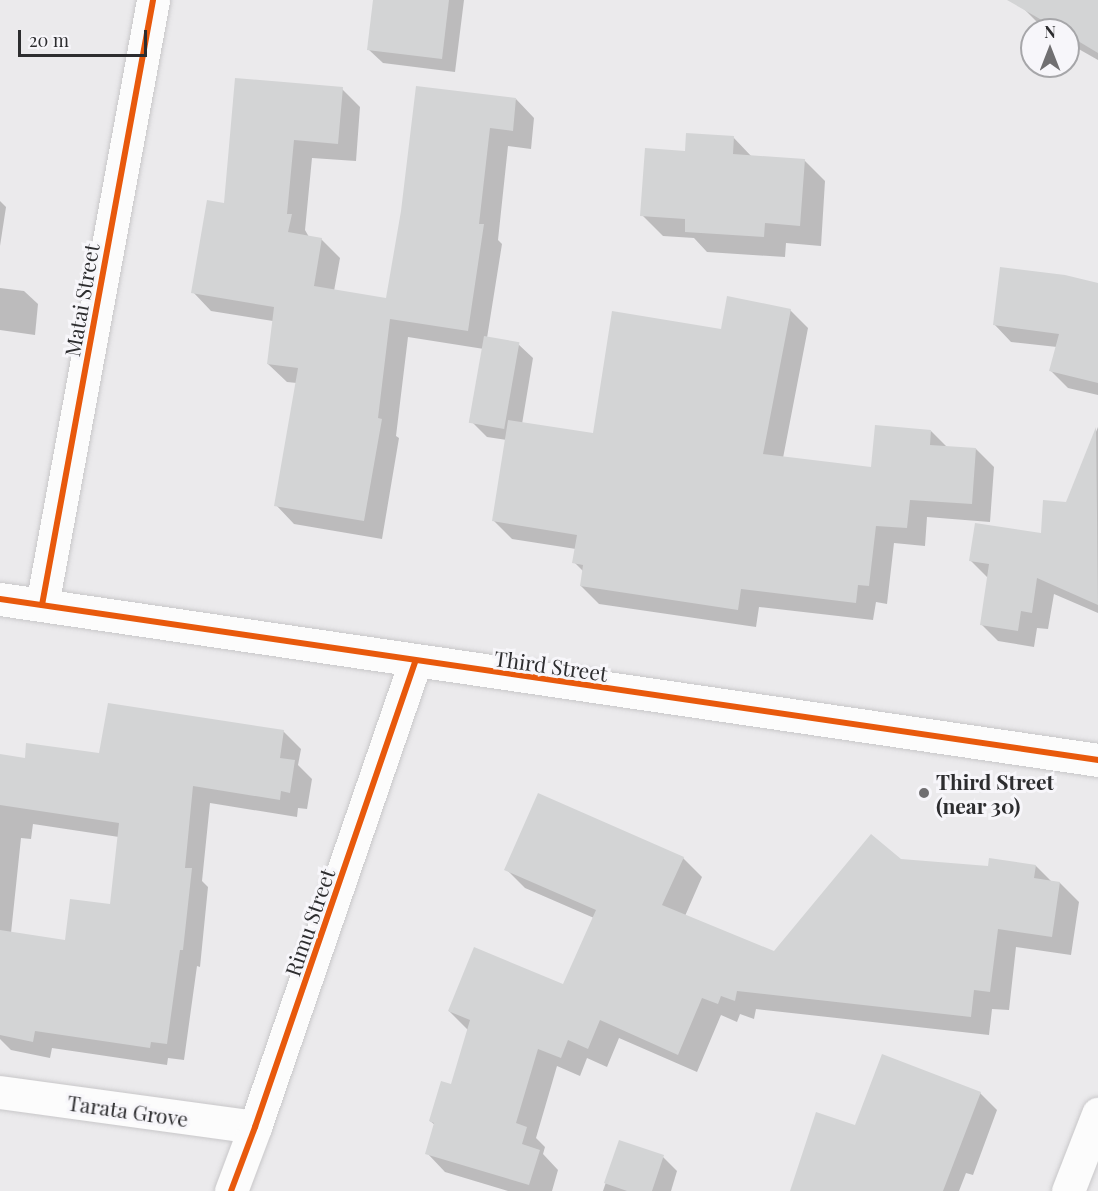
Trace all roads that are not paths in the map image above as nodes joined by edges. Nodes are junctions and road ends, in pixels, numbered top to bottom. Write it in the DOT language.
graph roads {
  1 [pos="153,0"];
  2 [pos="0,599"];
  3 [pos="42,605"];
  4 [pos="415,662"];
  5 [pos="1098,760"];
  6 [pos="0,1092"];
  7 [pos="1098,1114"];
  8 [pos="255,1127"];
  9 [pos="231,1191"];
  10 [pos="1068,1191"];
  1 -- 3 [label="street, Matai Street"];
  2 -- 3 [label="street, Third Street"];
  3 -- 4 [label="street, Third Street"];
  4 -- 5 [label="street, Third Street"];
  4 -- 8 [label="street, Rimu Street"];
  6 -- 8 [label="street, Tarata Grove"];
  7 -- 10 [label="street"];
  8 -- 9 [label="street, Rimu Street"];
}
